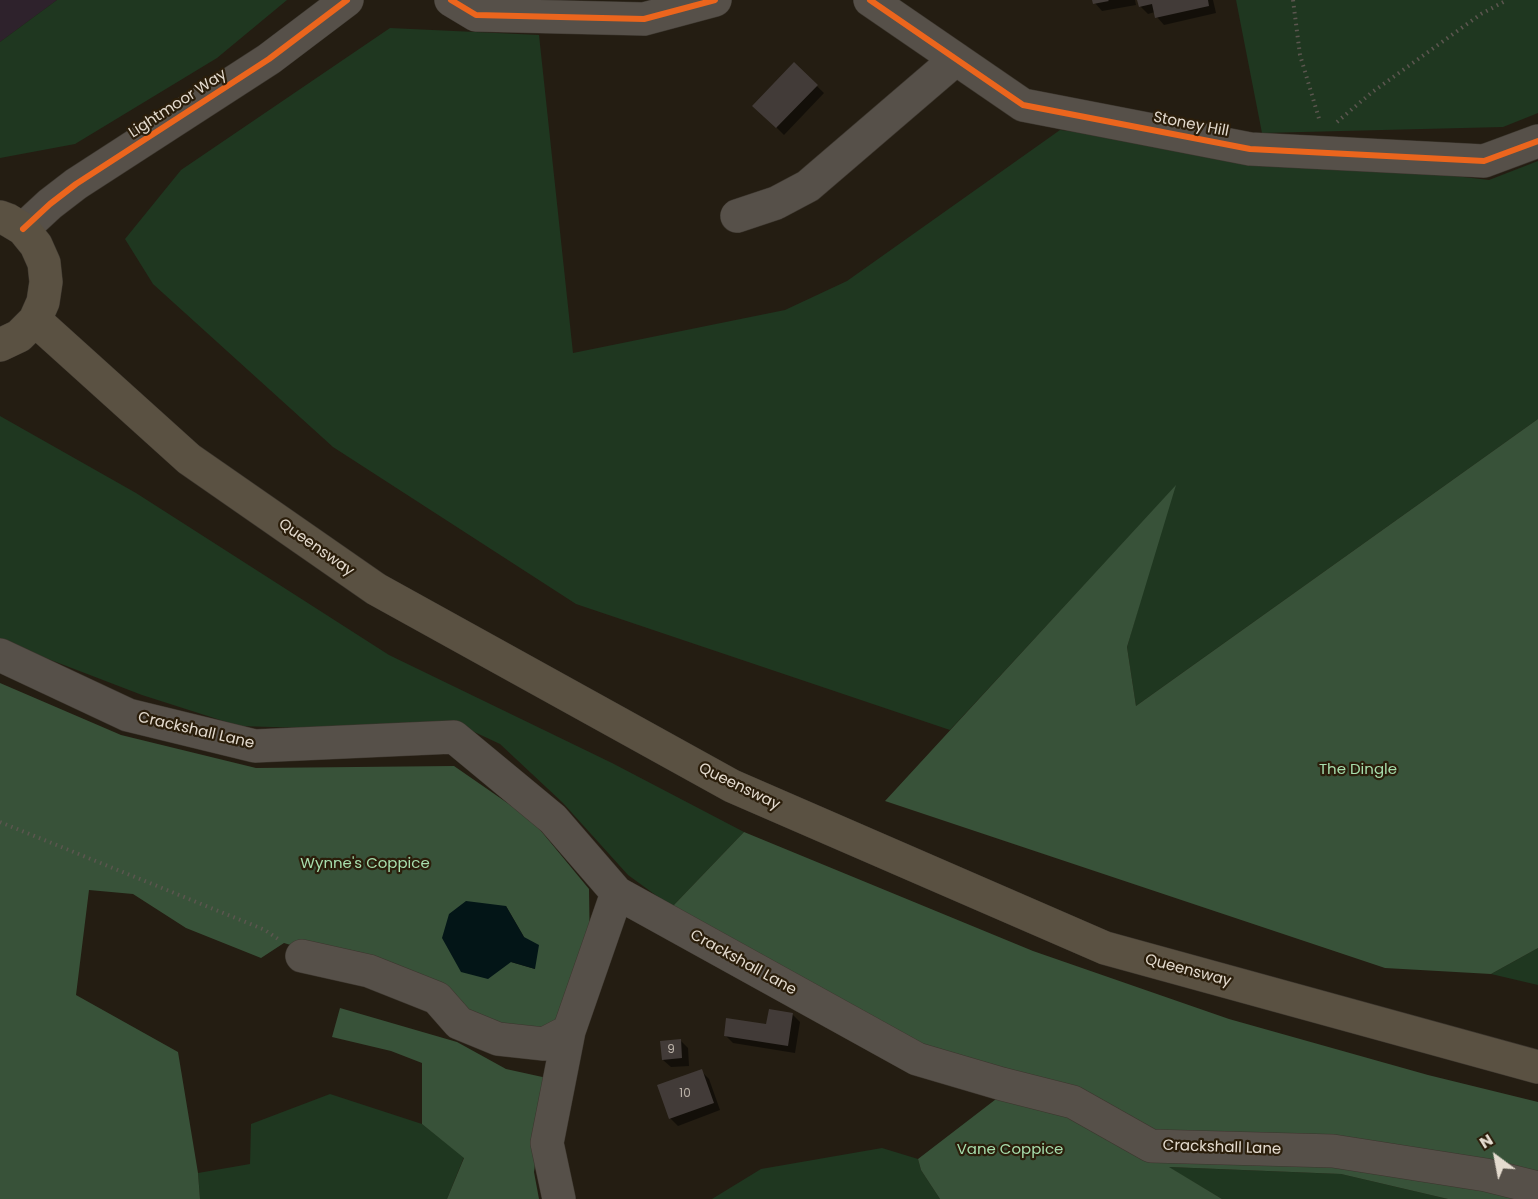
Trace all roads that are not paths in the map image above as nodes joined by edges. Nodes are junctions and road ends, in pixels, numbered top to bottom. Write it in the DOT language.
graph roads {
  1 [pos="347,0"];
  2 [pos="451,0"];
  3 [pos="715,0"];
  4 [pos="870,0"];
  5 [pos="956,59"];
  6 [pos="1538,141"];
  7 [pos="737,216"];
  8 [pos="12,223"];
  9 [pos="34,320"];
  10 [pos="0,345"];
  11 [pos="0,655"];
  12 [pos="617,893"];
  13 [pos="302,956"];
  14 [pos="569,1031"];
  15 [pos="1538,1067"];
  16 [pos="1538,1188"];
  17 [pos="559,1199"];
  1 -- 8 [label="street, Lightmoor Way"];
  2 -- 3 [label="street"];
  4 -- 5 [label="street, Stoney Hill"];
  5 -- 6 [label="street, Stoney Hill"];
  5 -- 7 [label="street"];
  8 -- 9 [label="main road"];
  9 -- 10 [label="main road"];
  9 -- 15 [label="main road, Queensway"];
  11 -- 12 [label="street, Crackshall Lane"];
  12 -- 14 [label="street"];
  12 -- 16 [label="street, Crackshall Lane"];
  13 -- 14 [label="street"];
  14 -- 17 [label="street"];
}
